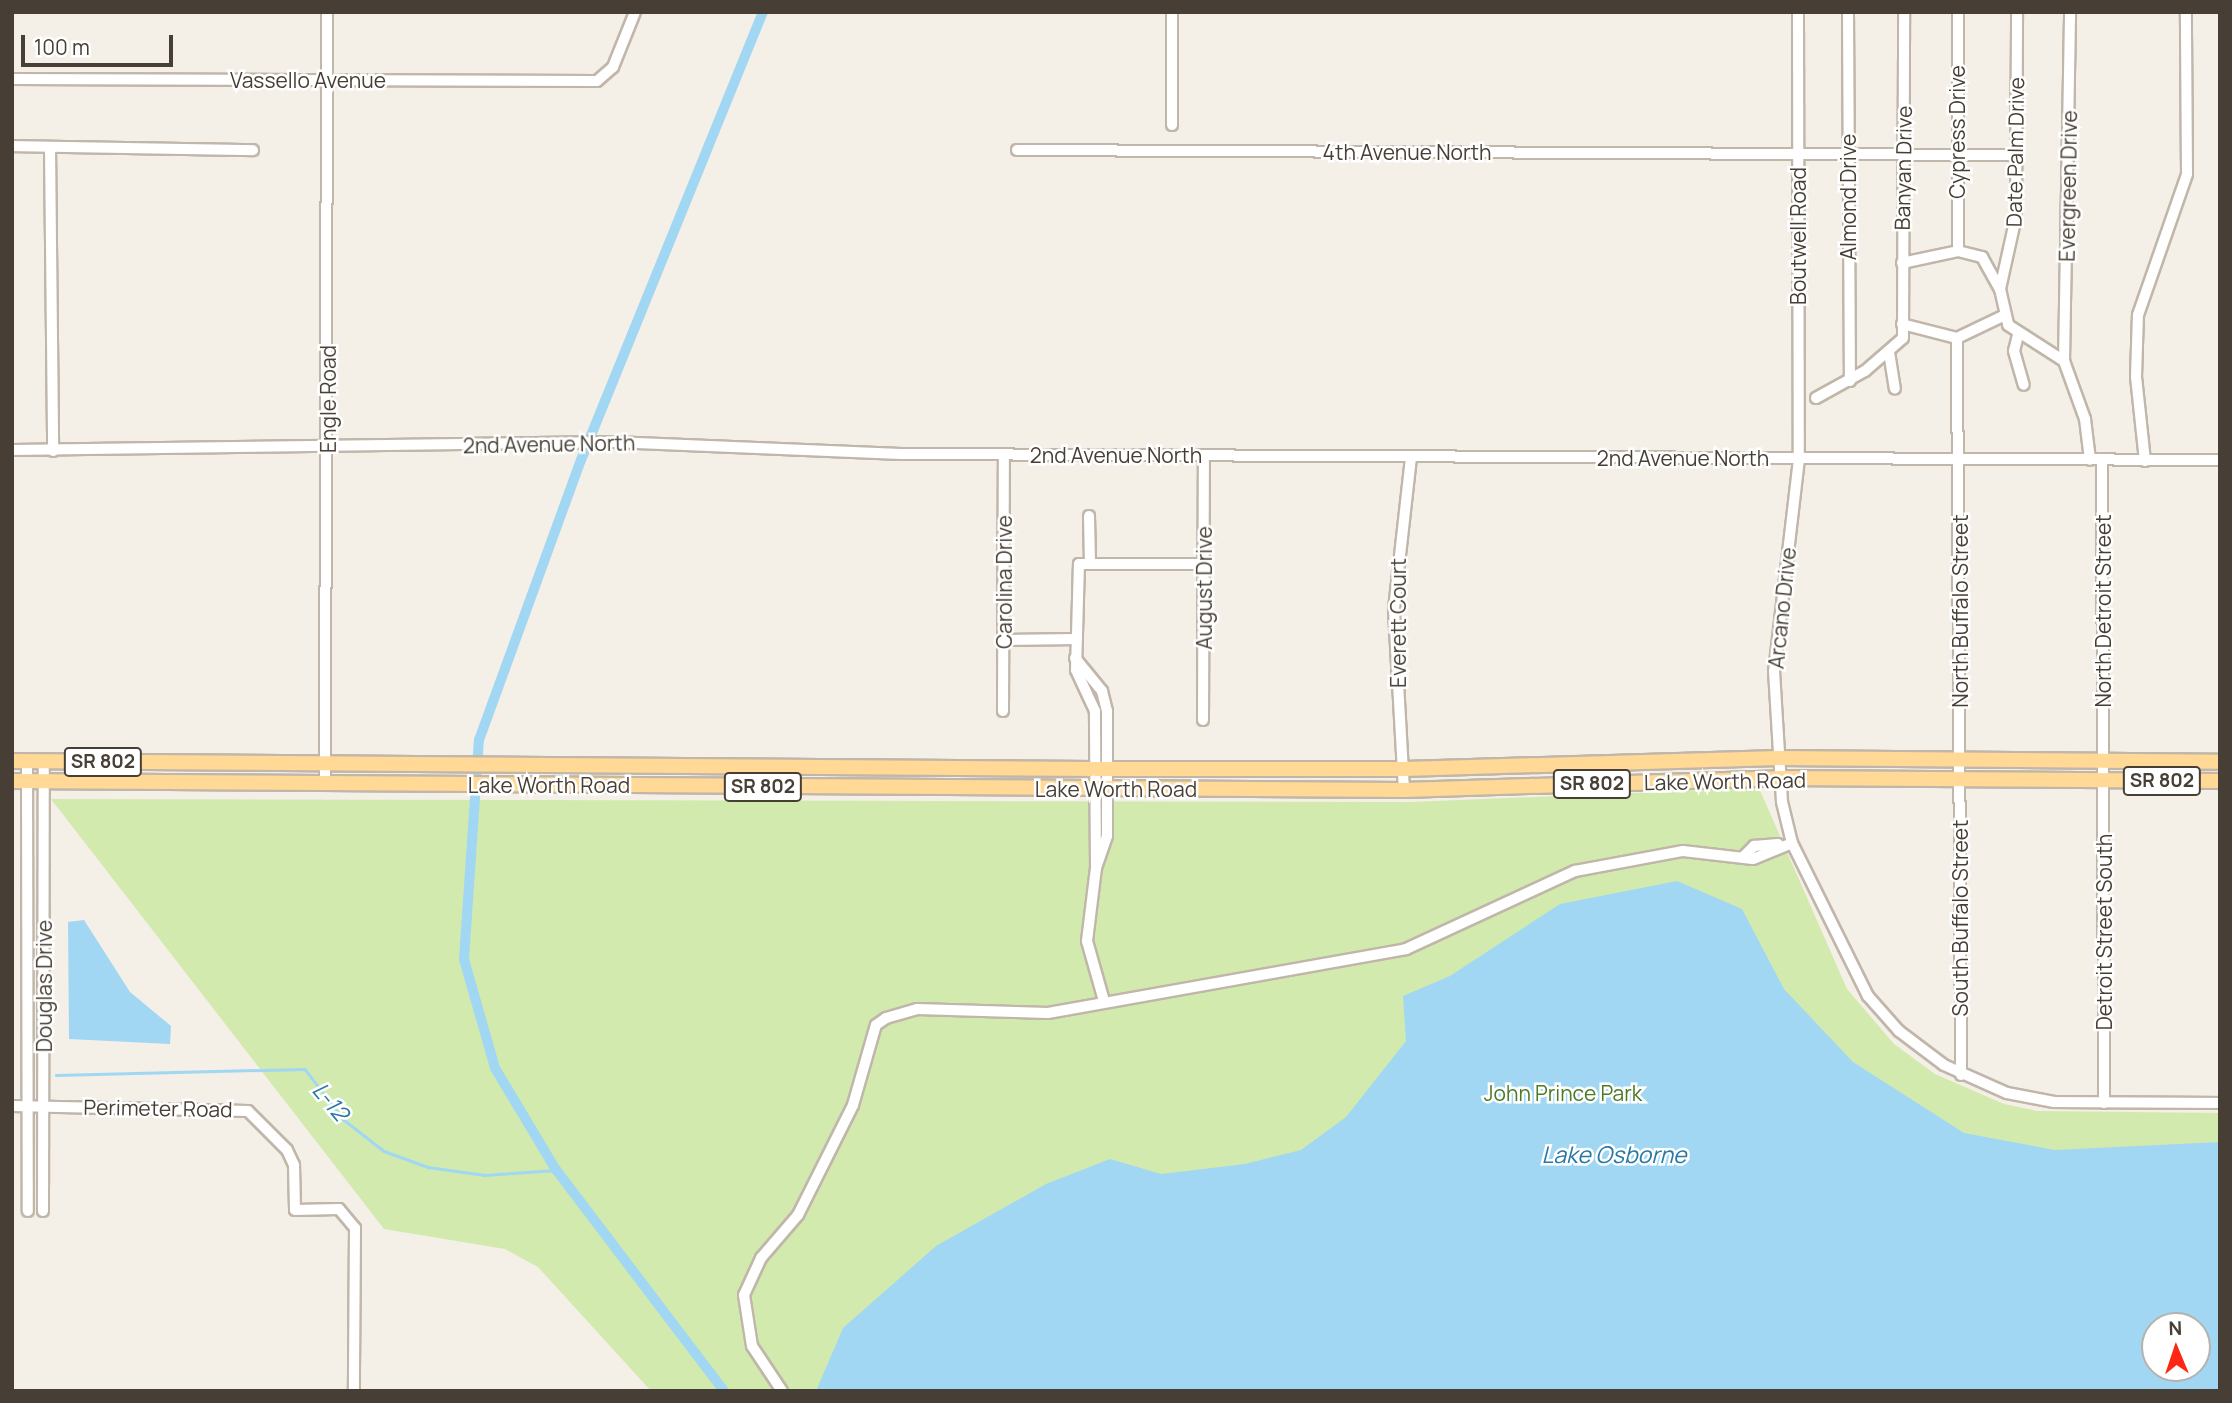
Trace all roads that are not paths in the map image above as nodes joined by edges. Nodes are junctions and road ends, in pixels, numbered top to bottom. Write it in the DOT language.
graph roads {
  1 [pos="327,12"];
  2 [pos="635,12"];
  3 [pos="1171,12"];
  4 [pos="1798,12"];
  5 [pos="1848,12"];
  6 [pos="1904,12"];
  7 [pos="1958,12"];
  8 [pos="2017,12"];
  9 [pos="2070,12"];
  10 [pos="2186,12"];
  11 [pos="12,79"];
  12 [pos="327,80"];
  13 [pos="1172,125"];
  14 [pos="12,146"];
  15 [pos="50,147"];
  16 [pos="253,150"];
  17 [pos="1017,150"];
  18 [pos="1798,154"];
  19 [pos="1848,155"];
  20 [pos="1903,155"];
  21 [pos="1957,155"];
  22 [pos="2015,155"];
  23 [pos="1958,251"];
  24 [pos="1902,263"];
  25 [pos="2000,289"];
  26 [pos="2003,316"];
  27 [pos="1902,324"];
  28 [pos="2018,335"];
  29 [pos="1957,338"];
  30 [pos="1889,352"];
  31 [pos="2064,361"];
  32 [pos="1850,381"];
  33 [pos="2024,385"];
  34 [pos="1895,389"];
  35 [pos="1816,398"];
  36 [pos="12,450"];
  37 [pos="328,450"];
  38 [pos="53,451"];
  39 [pos="1004,454"];
  40 [pos="1204,455"];
  41 [pos="1411,457"];
  42 [pos="1799,459"];
  43 [pos="1959,460"];
  44 [pos="2220,460"];
  45 [pos="2096,461"];
  46 [pos="2145,461"];
  47 [pos="1089,516"];
  48 [pos="1090,564"];
  49 [pos="1204,564"];
  50 [pos="1077,639"];
  51 [pos="1003,640"];
  52 [pos="1003,711"];
  53 [pos="1202,720"];
  54 [pos="1778,758"];
  55 [pos="1961,761"];
  56 [pos="20,762"];
  57 [pos="44,762"];
  58 [pos="2104,762"];
  59 [pos="2220,762"];
  60 [pos="328,764"];
  61 [pos="666,765"];
  62 [pos="1100,769"];
  63 [pos="1404,769"];
  64 [pos="1780,778"];
  65 [pos="1959,780"];
  66 [pos="20,781"];
  67 [pos="44,781"];
  68 [pos="2104,781"];
  69 [pos="2220,781"];
  70 [pos="325,785"];
  71 [pos="576,785"];
  72 [pos="1100,789"];
  73 [pos="1404,790"];
  74 [pos="1792,843"];
  75 [pos="1104,1001"];
  76 [pos="1961,1075"];
  77 [pos="2104,1103"];
  78 [pos="2220,1103"];
  79 [pos="12,1106"];
  80 [pos="27,1106"];
  81 [pos="43,1106"];
  82 [pos="27,1211"];
  83 [pos="43,1211"];
  84 [pos="354,1391"];
  85 [pos="782,1391"];
  1 -- 12 [label="street, Engle Road"];
  2 -- 12 [label="street, Vassello Avenue"];
  3 -- 13 [label="street"];
  4 -- 18 [label="street, Boutwell Road"];
  5 -- 19 [label="street, Almond Drive"];
  6 -- 20 [label="street, Banyan Drive"];
  7 -- 21 [label="street, Cypress Drive"];
  8 -- 22 [label="street, Date Palm Drive"];
  9 -- 31 [label="street, Evergreen Drive"];
  10 -- 46 [label="street"];
  11 -- 12 [label="street, Vassello Avenue"];
  12 -- 37 [label="street, Engle Road"];
  14 -- 15 [label="street"];
  15 -- 16 [label="street"];
  15 -- 38 [label="street"];
  17 -- 18 [label="street, 4th Avenue North"];
  18 -- 19 [label="street, 4th Avenue North"];
  18 -- 42 [label="street, Boutwell Road"];
  19 -- 20 [label="street, 4th Avenue North"];
  19 -- 32 [label="street, Almond Drive"];
  20 -- 21 [label="street, 4th Avenue North"];
  20 -- 24 [label="street, Banyan Drive"];
  21 -- 22 [label="street, 4th Avenue North"];
  21 -- 23 [label="street, Cypress Drive"];
  22 -- 25 [label="street, Date Palm Drive"];
  23 -- 24 [label="street"];
  23 -- 25 [label="street"];
  24 -- 27 [label="street, Banyan Drive"];
  25 -- 26 [label="street"];
  26 -- 28 [label="street"];
  26 -- 29 [label="street"];
  27 -- 29 [label="street"];
  27 -- 30 [label="street"];
  28 -- 31 [label="street"];
  28 -- 33 [label="street"];
  29 -- 43 [label="street"];
  30 -- 32 [label="street"];
  30 -- 34 [label="street"];
  31 -- 45 [label="street, North Detroit Street"];
  32 -- 35 [label="street"];
  36 -- 38 [label="street, 2nd Avenue North"];
  37 -- 38 [label="street, 2nd Avenue North"];
  37 -- 39 [label="street, 2nd Avenue North"];
  37 -- 60 [label="street, Engle Road"];
  39 -- 40 [label="street, 2nd Avenue North"];
  39 -- 51 [label="street, Carolina Drive"];
  40 -- 41 [label="street, 2nd Avenue North"];
  40 -- 49 [label="street, August Drive"];
  41 -- 42 [label="street, 2nd Avenue North"];
  41 -- 63 [label="street, Everett Court"];
  42 -- 43 [label="street, 2nd Avenue North"];
  42 -- 54 [label="street, Arcano Drive"];
  43 -- 45 [label="street, 2nd Avenue North"];
  43 -- 55 [label="street, North Buffalo Street"];
  44 -- 46 [label="street, 2nd Avenue North"];
  45 -- 46 [label="street, 2nd Avenue North"];
  45 -- 58 [label="street, North Detroit Street"];
  47 -- 48 [label="street"];
  48 -- 49 [label="street"];
  48 -- 50 [label="street"];
  49 -- 53 [label="street, August Drive"];
  50 -- 51 [label="street"];
  50 -- 62 [label="street"];
  51 -- 52 [label="street, Carolina Drive"];
  54 -- 55 [label="main road, Lake Worth Road / SR 802"];
  54 -- 63 [label="main road, Lake Worth Road / SR 802"];
  54 -- 64 [label="street, Arcano Drive"];
  55 -- 58 [label="main road, Lake Worth Road / SR 802"];
  55 -- 65 [label="street, South Buffalo Street"];
  56 -- 57 [label="main road, Lake Worth Road / SR 802"];
  56 -- 66 [label="street, Douglas Drive"];
  57 -- 60 [label="main road, Lake Worth Road / SR 802"];
  57 -- 67 [label="street, Douglas Drive"];
  58 -- 59 [label="main road, Lake Worth Road / SR 802"];
  58 -- 68 [label="street, Detroit Street South"];
  60 -- 61 [label="main road, Lake Worth Road / SR 802"];
  60 -- 70 [label="street, Engle Road"];
  61 -- 62 [label="main road, Lake Worth Road / SR 802"];
  61 -- 71 [label="main road"];
  62 -- 63 [label="main road, Lake Worth Road / SR 802"];
  62 -- 72 [label="street"];
  63 -- 73 [label="street, Everett Court"];
  64 -- 65 [label="main road, Lake Worth Road / SR 802"];
  64 -- 73 [label="main road, Lake Worth Road / SR 802"];
  64 -- 74 [label="street, Arcano Drive"];
  65 -- 68 [label="main road, Lake Worth Road / SR 802"];
  65 -- 76 [label="street, South Buffalo Street"];
  66 -- 67 [label="main road, Lake Worth Road / SR 802"];
  66 -- 80 [label="street, Douglas Drive"];
  67 -- 70 [label="main road, Lake Worth Road / SR 802"];
  67 -- 81 [label="street, Douglas Drive"];
  68 -- 69 [label="main road, Lake Worth Road / SR 802"];
  68 -- 77 [label="street, Detroit Street South"];
  70 -- 71 [label="main road, Lake Worth Road / SR 802"];
  71 -- 72 [label="main road, Lake Worth Road / SR 802"];
  72 -- 73 [label="main road, Lake Worth Road / SR 802"];
  72 -- 75 [label="street"];
  74 -- 75 [label="street"];
  74 -- 76 [label="street, Arcano Drive"];
  75 -- 85 [label="street"];
  76 -- 77 [label="street, Arcano Drive"];
  77 -- 78 [label="street, Arcano Drive"];
  79 -- 80 [label="street, Perimeter Road"];
  80 -- 81 [label="street, Perimeter Road"];
  80 -- 82 [label="street, Douglas Drive"];
  81 -- 83 [label="street, Douglas Drive"];
  81 -- 84 [label="street, Perimeter Road"];
}
